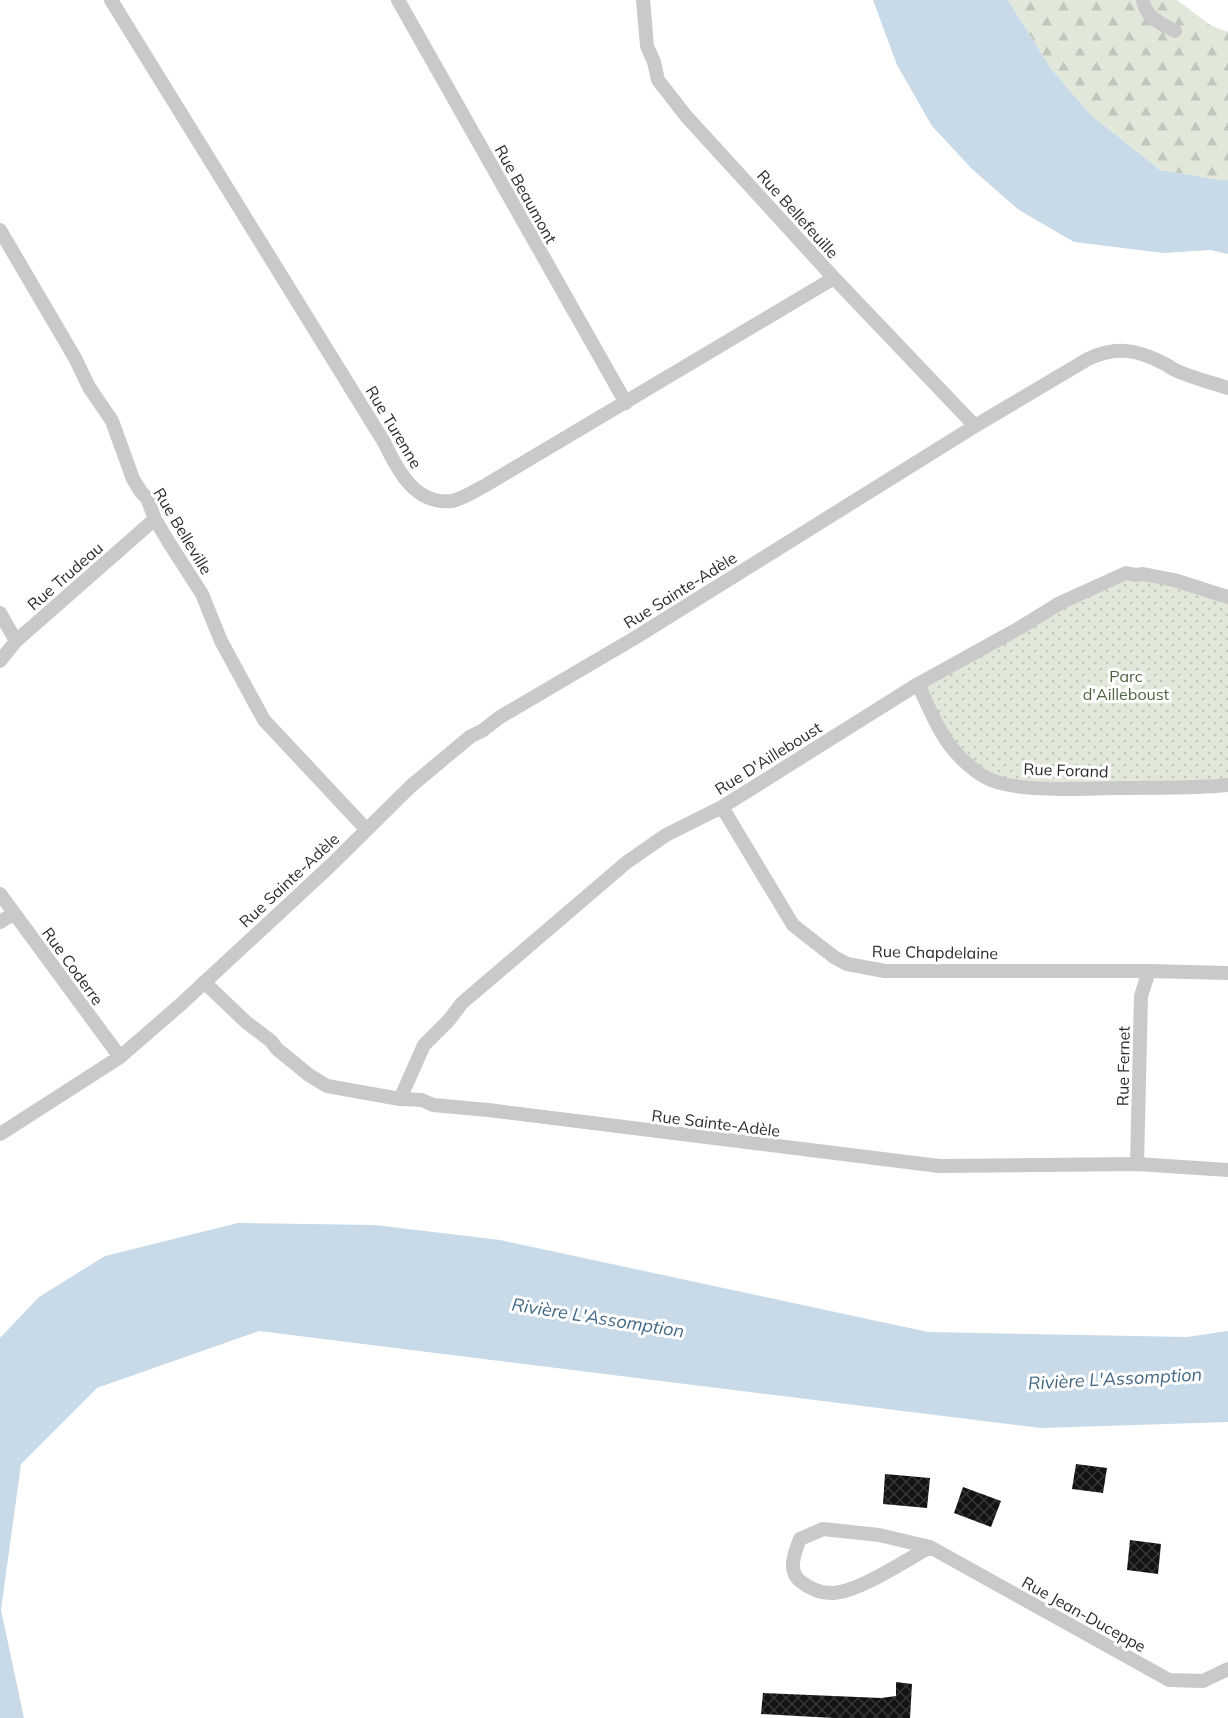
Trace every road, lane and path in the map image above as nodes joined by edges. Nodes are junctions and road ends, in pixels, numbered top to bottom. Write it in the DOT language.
graph roads {
  1 [pos="112,0"];
  2 [pos="398,0"];
  3 [pos="643,0"];
  4 [pos="1143,0"];
  5 [pos="1175,31"];
  6 [pos="0,230"];
  7 [pos="834,278"];
  8 [pos="1228,388"];
  9 [pos="626,403"];
  10 [pos="975,426"];
  11 [pos="155,519"];
  12 [pos="1228,597"];
  13 [pos="0,613"];
  14 [pos="16,641"];
  15 [pos="0,661"];
  16 [pos="918,684"];
  17 [pos="1228,784"];
  18 [pos="722,807"];
  19 [pos="366,829"];
  20 [pos="0,894"];
  21 [pos="14,913"];
  22 [pos="0,922"];
  23 [pos="1149,971"];
  24 [pos="1228,973"];
  25 [pos="204,982"];
  26 [pos="120,1057"];
  27 [pos="400,1099"];
  28 [pos="0,1134"];
  29 [pos="1137,1164"];
  30 [pos="1228,1170"];
  31 [pos="930,1547"];
  32 [pos="1228,1669"];
  1 -- 9 [label="street, Rue Turenne"];
  2 -- 9 [label="street, Rue Beaumont"];
  3 -- 7 [label="street, Rue Bellefeuille"];
  4 -- 5 [label="street"];
  6 -- 11 [label="street, Rue Belleville"];
  7 -- 9 [label="street, Rue Turenne"];
  7 -- 10 [label="street, Rue Bellefeuille"];
  8 -- 10 [label="street, Rue Sainte-Adèle"];
  10 -- 19 [label="street, Rue Sainte-Adèle"];
  11 -- 14 [label="street, Rue Trudeau"];
  11 -- 19 [label="street, Rue Belleville"];
  12 -- 16 [label="street, Rue D'Ailleboust"];
  13 -- 14 [label="street"];
  14 -- 15 [label="street, Rue Trudeau"];
  16 -- 17 [label="street, Rue Forand"];
  16 -- 18 [label="street, Rue D'Ailleboust"];
  18 -- 23 [label="street, Rue Chapdelaine"];
  18 -- 27 [label="street, Rue D'Ailleboust"];
  19 -- 25 [label="street, Rue Sainte-Adèle"];
  20 -- 21 [label="street, Rue Coderre"];
  21 -- 22 [label="street"];
  21 -- 26 [label="street, Rue Coderre"];
  23 -- 24 [label="street, Rue Chapdelaine"];
  23 -- 29 [label="street, Rue Fernet"];
  25 -- 26 [label="street, Rue Sainte-Adèle"];
  25 -- 27 [label="street, Rue Sainte-Adèle"];
  26 -- 28 [label="street, Rue Sainte-Adèle"];
  27 -- 29 [label="street, Rue Sainte-Adèle"];
  29 -- 30 [label="street, Rue Sainte-Adèle"];
  31 -- 31 [label="street, Rue Jean-Duceppe"];
  31 -- 32 [label="street, Rue Jean-Duceppe"];
}
